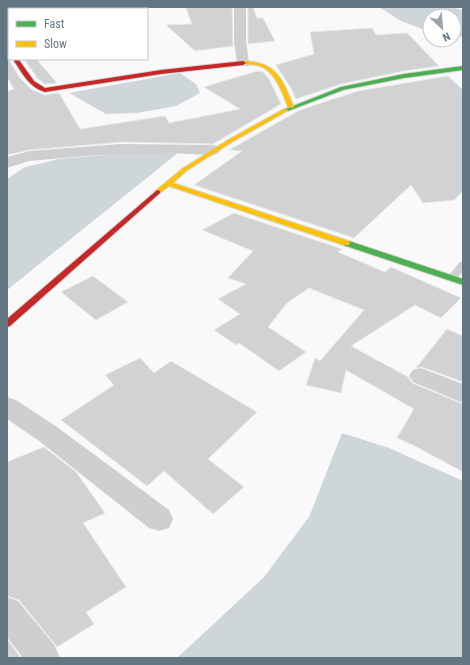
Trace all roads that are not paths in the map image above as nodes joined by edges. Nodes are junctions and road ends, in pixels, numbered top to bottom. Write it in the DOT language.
graph roads {
  1 [pos="239,7"];
  2 [pos="17,61"];
  3 [pos="243,63"];
  4 [pos="463,68"];
  5 [pos="291,107"];
  6 [pos="213,150"];
  7 [pos="7,163"];
  8 [pos="170,184"];
  9 [pos="463,264"];
  10 [pos="452,278"];
  11 [pos="463,282"];
  12 [pos="7,324"];
  13 [pos="420,376"];
  14 [pos="463,394"];
  15 [pos="7,406"];
  16 [pos="159,519"];
  17 [pos="7,612"];
  18 [pos="43,658"];
  1 -- 3 [label="street"];
  2 -- 3 [label="street"];
  3 -- 5 [label="street"];
  4 -- 5 [label="street"];
  5 -- 6 [label="street"];
  6 -- 7 [label="street"];
  6 -- 8 [label="street"];
  8 -- 10 [label="street"];
  8 -- 12 [label="street"];
  9 -- 10 [label="lane"];
  10 -- 11 [label="street"];
  13 -- 14 [label="street"];
  15 -- 16 [label="street"];
  17 -- 18 [label="street"];
}
